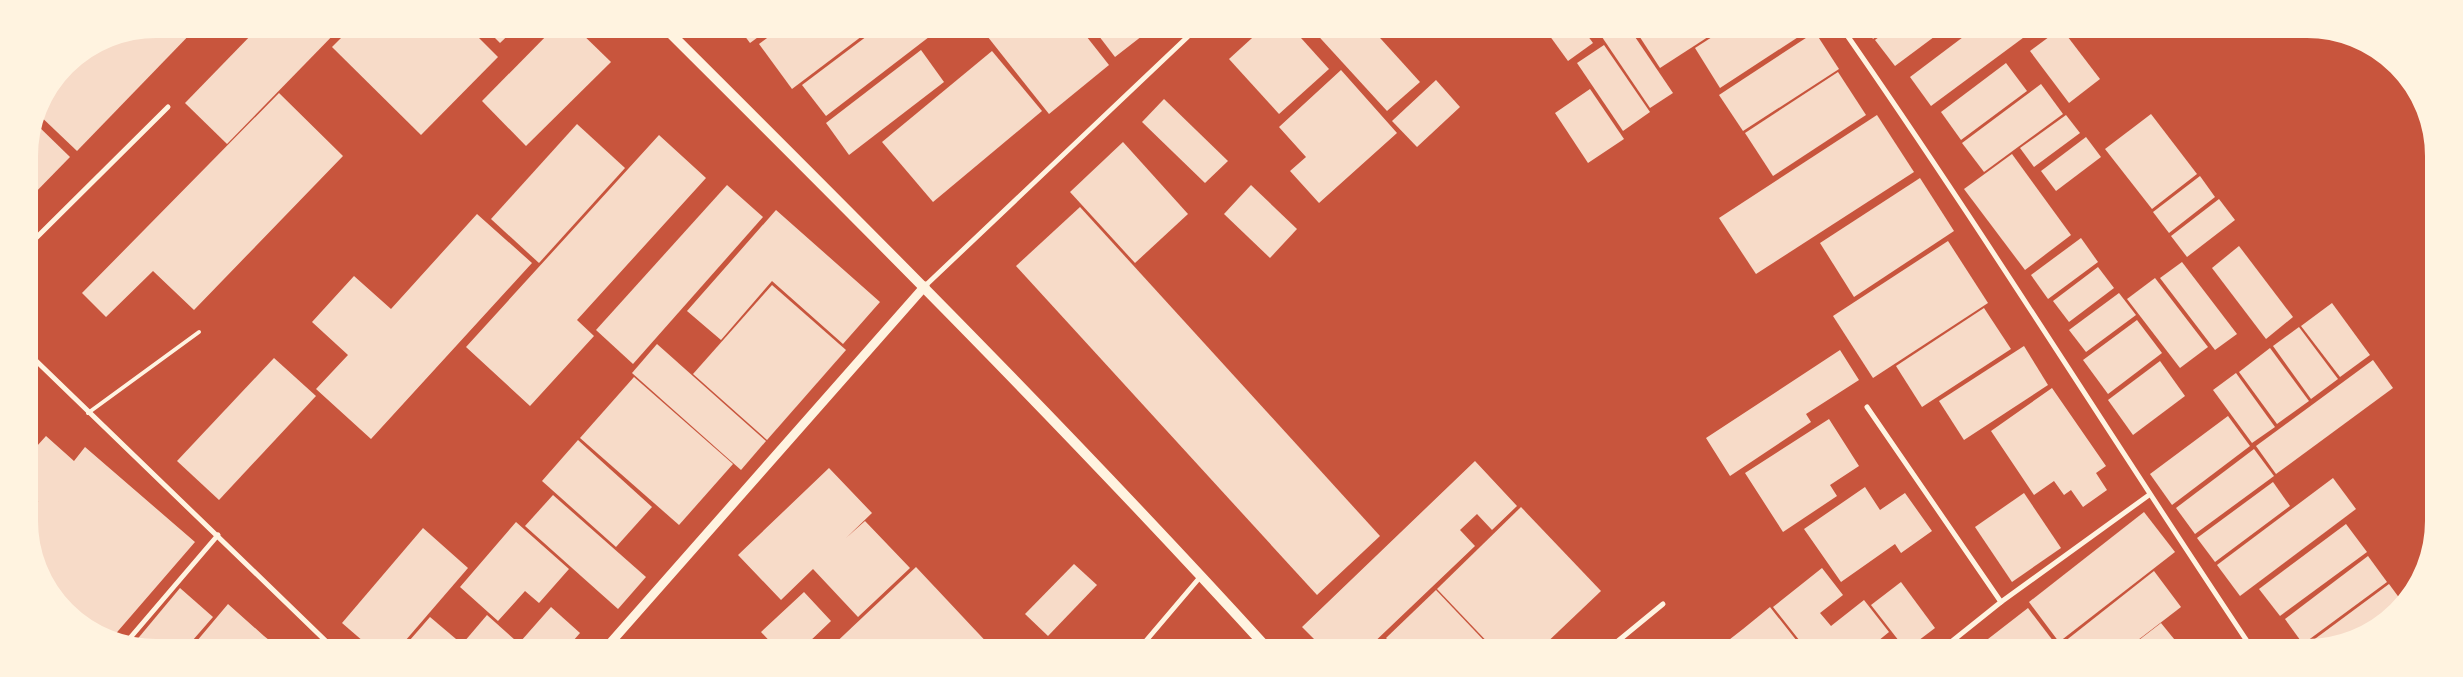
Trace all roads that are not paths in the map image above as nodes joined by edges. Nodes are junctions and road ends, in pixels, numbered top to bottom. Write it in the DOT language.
graph roads {
  1 [pos="672,35"];
  2 [pos="1191,35"];
  3 [pos="1847,35"];
  4 [pos="168,107"];
  5 [pos="35,239"];
  6 [pos="925,286"];
  7 [pos="199,332"];
  8 [pos="35,359"];
  9 [pos="1866,407"];
  10 [pos="88,413"];
  11 [pos="2149,495"];
  12 [pos="218,535"];
  13 [pos="1201,576"];
  14 [pos="2001,602"];
  15 [pos="1663,604"];
  16 [pos="129,639"];
  17 [pos="327,642"];
  18 [pos="611,642"];
  19 [pos="1145,642"];
  20 [pos="1262,642"];
  21 [pos="1617,642"];
  22 [pos="1951,642"];
  23 [pos="2248,642"];
  1 -- 6 [label="main road"];
  2 -- 6 [label="street"];
  3 -- 11 [label="street"];
  4 -- 5 [label="street"];
  6 -- 13 [label="main road"];
  6 -- 18 [label="street"];
  7 -- 10 [label="lane"];
  8 -- 10 [label="street"];
  9 -- 14 [label="street"];
  10 -- 12 [label="street"];
  11 -- 14 [label="street"];
  11 -- 23 [label="street"];
  12 -- 16 [label="street"];
  12 -- 17 [label="street"];
  13 -- 19 [label="street"];
  13 -- 20 [label="main road"];
  14 -- 22 [label="street"];
  15 -- 21 [label="street"];
}
